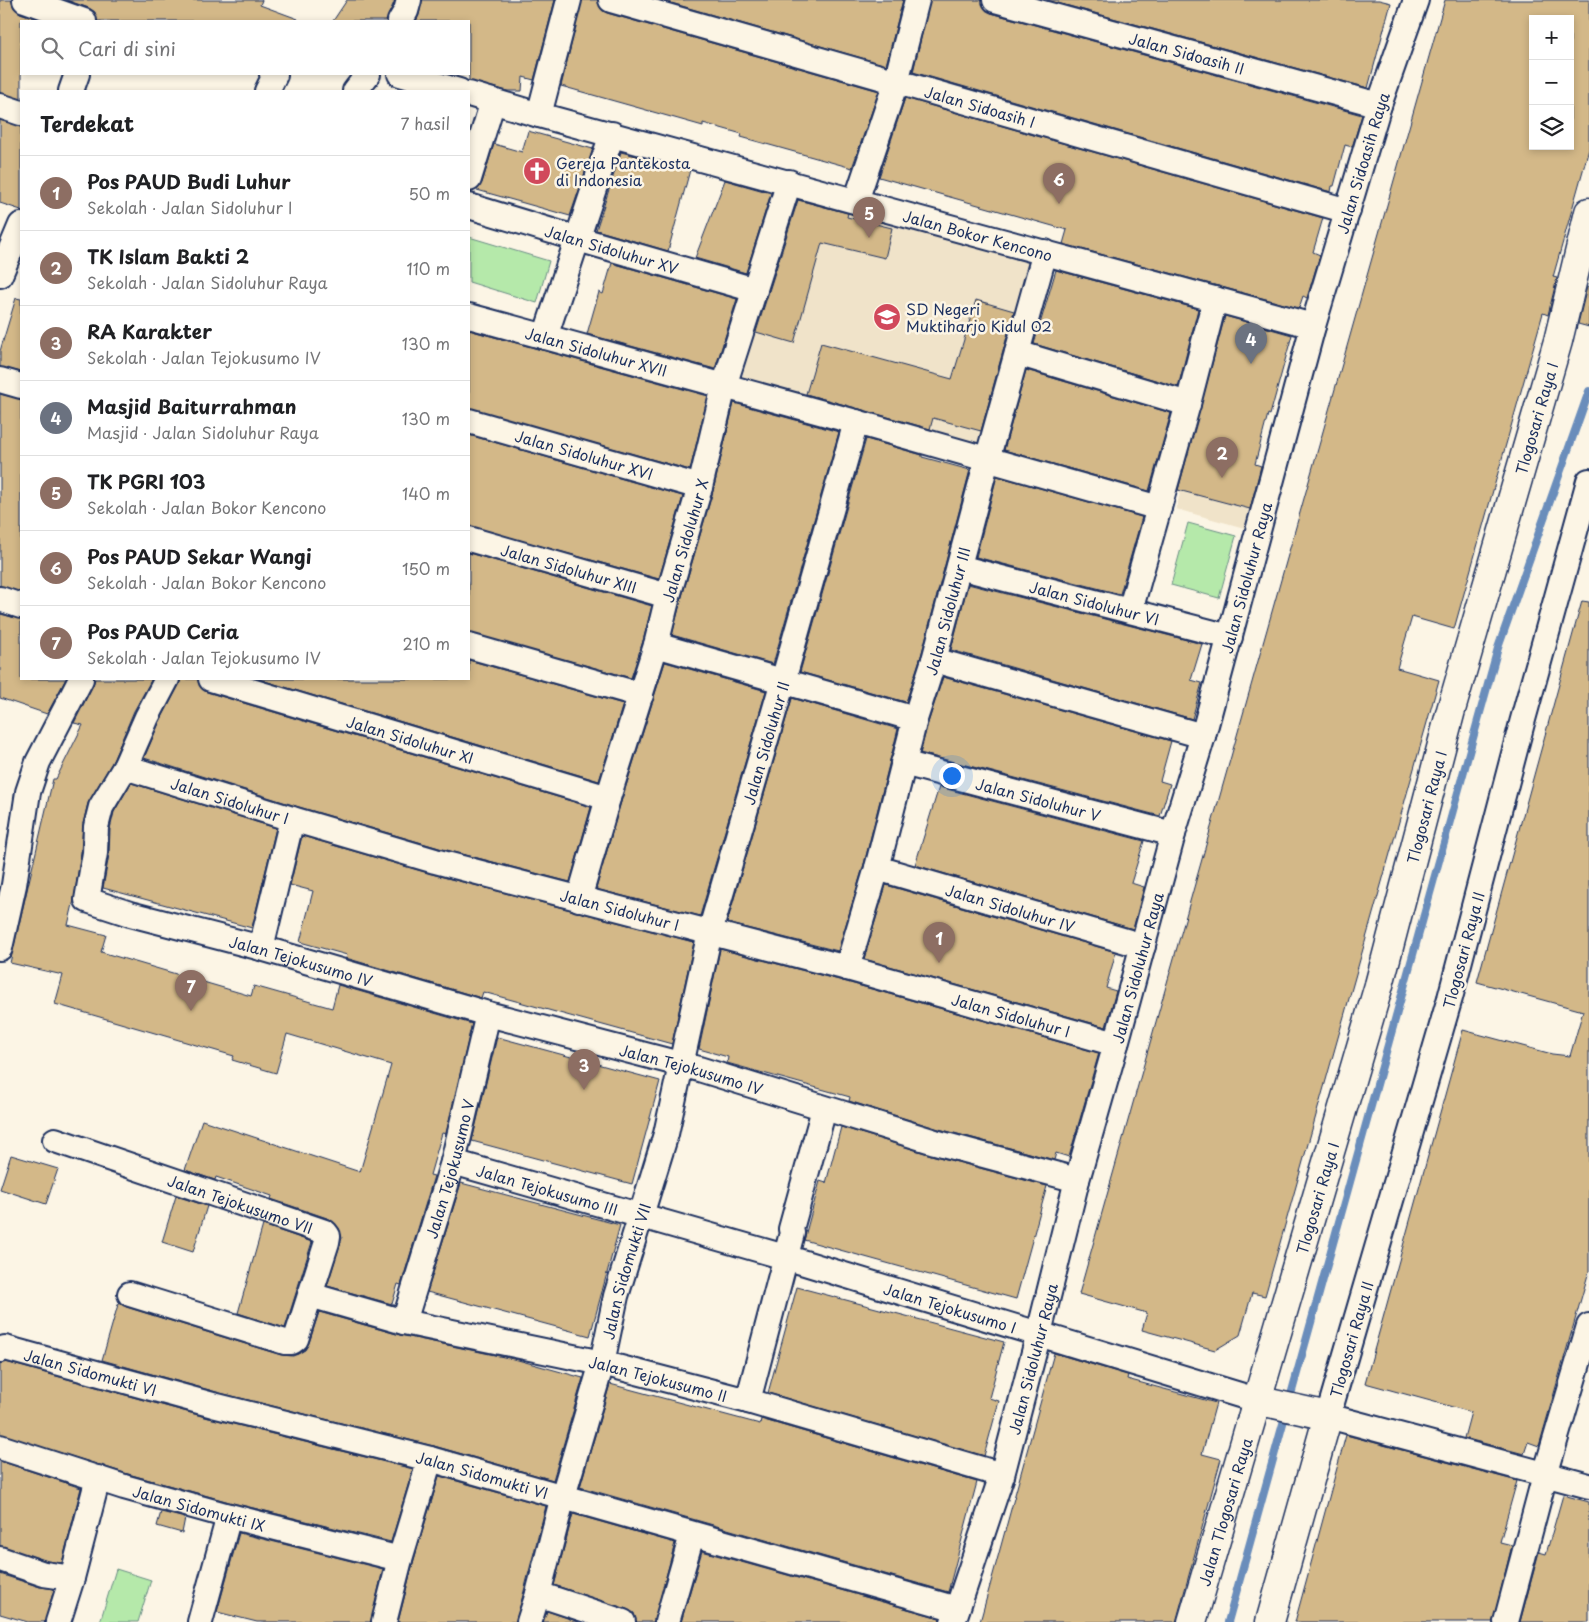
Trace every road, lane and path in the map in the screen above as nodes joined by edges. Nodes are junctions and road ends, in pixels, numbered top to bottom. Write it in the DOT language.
graph roads {
  1 [pos="25,0"];
  2 [pos="409,0"];
  3 [pos="568,0"];
  4 [pos="611,0"];
  5 [pos="917,0"];
  6 [pos="995,0"];
  7 [pos="1416,0"];
  8 [pos="81,20"];
  9 [pos="401,20"];
  10 [pos="77,75"];
  11 [pos="275,75"];
  12 [pos="367,75"];
  13 [pos="403,75"];
  14 [pos="896,82"];
  15 [pos="71,90"];
  16 [pos="267,90"];
  17 [pos="356,90"];
  18 [pos="456,90"];
  19 [pos="470,94"];
  20 [pos="493,101"];
  21 [pos="1379,104"];
  22 [pos="0,106"];
  23 [pos="20,113"];
  24 [pos="539,115"];
  25 [pos="612,134"];
  26 [pos="470,176"];
  27 [pos="789,182"];
  28 [pos="856,201"];
  29 [pos="470,206"];
  30 [pos="1348,211"];
  31 [pos="1589,212"];
  32 [pos="15,232"];
  33 [pos="578,239"];
  34 [pos="1045,252"];
  35 [pos="0,275"];
  36 [pos="755,290"];
  37 [pos="1215,299"];
  38 [pos="470,316"];
  39 [pos="1313,326"];
  40 [pos="545,337"];
  41 [pos="1017,353"];
  42 [pos="0,380"];
  43 [pos="20,386"];
  44 [pos="724,386"];
  45 [pos="1188,404"];
  46 [pos="470,421"];
  47 [pos="856,422"];
  48 [pos="987,460"];
  49 [pos="1589,481"];
  50 [pos="700,487"];
  51 [pos="1158,508"];
  52 [pos="470,539"];
  53 [pos="959,567"];
  54 [pos="668,596"];
  55 [pos="0,598"];
  56 [pos="20,606"];
  57 [pos="1130,612"];
  58 [pos="1230,637"];
  59 [pos="470,646"];
  60 [pos="656,646"];
  61 [pos="934,660"];
  62 [pos="80,680"];
  63 [pos="166,680"];
  64 [pos="214,680"];
  65 [pos="783,681"];
  66 [pos="641,695"];
  67 [pos="915,719"];
  68 [pos="1203,736"];
  69 [pos="903,763"];
  70 [pos="125,767"];
  71 [pos="608,798"];
  72 [pos="292,819"];
  73 [pos="1173,834"];
  74 [pos="877,868"];
  75 [pos="579,899"];
  76 [pos="710,932"];
  77 [pos="1143,946"];
  78 [pos="0,948"];
  79 [pos="261,948"];
  80 [pos="847,968"];
  81 [pos="488,1014"];
  82 [pos="1116,1044"];
  83 [pos="682,1065"];
  84 [pos="824,1109"];
  85 [pos="55,1140"];
  86 [pos="453,1162"];
  87 [pos="1077,1180"];
  88 [pos="641,1216"];
  89 [pos="786,1257"];
  90 [pos="130,1294"];
  91 [pos="310,1295"];
  92 [pos="404,1322"];
  93 [pos="1589,1326"];
  94 [pos="1039,1333"];
  95 [pos="2,1349"];
  96 [pos="602,1363"];
  97 [pos="748,1401"];
  98 [pos="1262,1402"];
  99 [pos="1321,1415"];
  100 [pos="0,1446"];
  101 [pos="430,1459"];
  102 [pos="1002,1475"];
  103 [pos="1546,1475"];
  104 [pos="98,1478"];
  105 [pos="1589,1486"];
  106 [pos="563,1496"];
  107 [pos="229,1516"];
  108 [pos="692,1535"];
  109 [pos="0,1559"];
  110 [pos="400,1559"];
  111 [pos="72,1578"];
  112 [pos="538,1594"];
  113 [pos="955,1615"];
  114 [pos="204,1621"];
  115 [pos="58,1622"];
  116 [pos="384,1622"];
  117 [pos="529,1622"];
  118 [pos="623,1622"];
  119 [pos="667,1622"];
  120 [pos="1192,1622"];
  121 [pos="1270,1622"];
  122 [pos="1506,1622"];
  1 -- 8 [label="street"];
  2 -- 9 [label="street"];
  3 -- 24 [label="street"];
  4 -- 14 [label="street, Jalan Sidoasih I"];
  5 -- 14 [label="street"];
  6 -- 21 [label="street, Jalan Sidoasih II"];
  7 -- 21 [label="street, Jalan Sidoasih Raya"];
  10 -- 15 [label="street"];
  11 -- 16 [label="street"];
  12 -- 17 [label="street"];
  13 -- 18 [label="street"];
  14 -- 28 [label="street"];
  14 -- 30 [label="street, Jalan Sidoasih I"];
  19 -- 20 [label="street, Jalan Bokor Kencono"];
  20 -- 24 [label="street, Jalan Bokor Kencono"];
  20 -- 26 [label="street"];
  21 -- 30 [label="street, Jalan Sidoasih Raya"];
  22 -- 23 [label="street"];
  24 -- 25 [label="street, Jalan Bokor Kencono"];
  25 -- 27 [label="street, Jalan Bokor Kencono"];
  25 -- 33 [label="street"];
  27 -- 28 [label="street, Jalan Bokor Kencono"];
  27 -- 36 [label="street, Jalan Sidoluhur X"];
  28 -- 34 [label="street, Jalan Bokor Kencono"];
  29 -- 33 [label="street, Jalan Sidoluhur XV"];
  30 -- 39 [label="street, Jalan Sidoasih Raya"];
  31 -- 98 [label="street, Tlogosari Raya I"];
  32 -- 35 [label="street"];
  33 -- 36 [label="street, Jalan Sidoluhur XV"];
  33 -- 40 [label="street"];
  34 -- 37 [label="street, Jalan Bokor Kencono"];
  34 -- 41 [label="street, Jalan Sidoluhur III"];
  36 -- 44 [label="street, Jalan Sidoluhur X"];
  37 -- 39 [label="street, Jalan Bokor Kencono"];
  37 -- 45 [label="street"];
  38 -- 40 [label="street, Jalan Sidoluhur XVII"];
  39 -- 58 [label="street, Jalan Sidoluhur Raya"];
  40 -- 44 [label="street, Jalan Sidoluhur XVII"];
  41 -- 45 [label="street"];
  41 -- 48 [label="street, Jalan Sidoluhur III"];
  42 -- 43 [label="street"];
  44 -- 47 [label="street, Jalan Sidoluhur XVII"];
  44 -- 50 [label="street, Jalan Sidoluhur X"];
  45 -- 51 [label="street"];
  46 -- 50 [label="street, Jalan Sidoluhur XVI"];
  47 -- 48 [label="street, Jalan Sidoluhur XVII"];
  47 -- 65 [label="street, Jalan Sidoluhur II"];
  48 -- 51 [label="street, Jalan Sidoluhur XVII"];
  48 -- 53 [label="street, Jalan Sidoluhur III"];
  49 -- 99 [label="street, Tlogosari Raya II"];
  50 -- 54 [label="street, Jalan Sidoluhur X"];
  51 -- 57 [label="street"];
  52 -- 54 [label="street, Jalan Sidoluhur XIII"];
  53 -- 57 [label="street, Jalan Sidoluhur VI"];
  53 -- 61 [label="street, Jalan Sidoluhur III"];
  54 -- 60 [label="street, Jalan Sidoluhur X"];
  55 -- 56 [label="street"];
  57 -- 58 [label="street, Jalan Sidoluhur VI"];
  58 -- 68 [label="street, Jalan Sidoluhur Raya"];
  59 -- 66 [label="street"];
  60 -- 65 [label="street"];
  60 -- 66 [label="street, Jalan Sidoluhur X"];
  61 -- 67 [label="street, Jalan Sidoluhur III"];
  61 -- 68 [label="street"];
  62 -- 78 [label="street"];
  63 -- 70 [label="street"];
  64 -- 71 [label="street, Jalan Sidoluhur XI"];
  65 -- 67 [label="street"];
  65 -- 76 [label="street, Jalan Sidoluhur II"];
  66 -- 71 [label="street, Jalan Sidoluhur X"];
  67 -- 69 [label="street, Jalan Sidoluhur III"];
  68 -- 73 [label="street, Jalan Sidoluhur Raya"];
  69 -- 73 [label="street, Jalan Sidoluhur V"];
  69 -- 74 [label="street, Jalan Sidoluhur III"];
  70 -- 72 [label="street, Jalan Sidoluhur I"];
  70 -- 79 [label="street, Jalan Tejokusumo IV"];
  71 -- 75 [label="street, Jalan Sidoluhur X"];
  72 -- 75 [label="street, Jalan Sidoluhur I"];
  72 -- 79 [label="street"];
  73 -- 77 [label="street, Jalan Sidoluhur Raya"];
  74 -- 77 [label="street, Jalan Sidoluhur IV"];
  74 -- 80 [label="street, Jalan Sidoluhur III"];
  75 -- 76 [label="street, Jalan Sidoluhur I"];
  76 -- 80 [label="street, Jalan Sidoluhur I"];
  76 -- 83 [label="street, Jalan Sidoluhur II"];
  77 -- 82 [label="street, Jalan Sidoluhur Raya"];
  79 -- 81 [label="street, Jalan Tejokusumo IV"];
  80 -- 82 [label="street, Jalan Sidoluhur I"];
  81 -- 83 [label="street, Jalan Tejokusumo IV"];
  81 -- 86 [label="street, Jalan Tejokusumo V"];
  82 -- 87 [label="street, Jalan Sidoluhur Raya"];
  83 -- 84 [label="street, Jalan Tejokusumo IV"];
  83 -- 88 [label="street, Jalan Sidomukti VII"];
  84 -- 87 [label="street, Jalan Tejokusumo IV"];
  84 -- 89 [label="street"];
  85 -- 91 [label="street, Jalan Tejokusumo VII"];
  86 -- 88 [label="street, Jalan Tejokusumo III"];
  86 -- 92 [label="street, Jalan Tejokusumo V"];
  87 -- 94 [label="street, Jalan Sidoluhur Raya"];
  88 -- 89 [label="street, Jalan Tejokusumo III"];
  88 -- 96 [label="street, Jalan Sidomukti VII"];
  89 -- 94 [label="street, Jalan Tejokusumo I"];
  89 -- 97 [label="street"];
  90 -- 91 [label="street, Jalan Tejokusumo VII"];
  91 -- 92 [label="street, Jalan Tejokusumo II"];
  92 -- 96 [label="street, Jalan Tejokusumo II"];
  93 -- 103 [label="street"];
  94 -- 98 [label="street, Jalan Tejokusumo I"];
  94 -- 102 [label="street, Jalan Sidoluhur Raya"];
  95 -- 101 [label="street, Jalan Sidomukti VI"];
  96 -- 97 [label="street, Jalan Tejokusumo II"];
  96 -- 106 [label="street, Jalan Sidomukti VII"];
  97 -- 102 [label="street, Jalan Tejokusumo II"];
  98 -- 99 [label="street"];
  98 -- 120 [label="street, Jalan Tlogosari Raya"];
  99 -- 103 [label="street"];
  99 -- 121 [label="street"];
  100 -- 104 [label="street, Jalan Sidomukti IX"];
  101 -- 106 [label="street, Jalan Sidomukti VI"];
  101 -- 110 [label="street"];
  102 -- 113 [label="street, Jalan Sidoluhur Raya"];
  103 -- 105 [label="street"];
  103 -- 122 [label="street"];
  104 -- 107 [label="street, Jalan Sidomukti IX"];
  104 -- 111 [label="street"];
  106 -- 108 [label="street, Jalan Sidomukti VI"];
  106 -- 112 [label="street, Jalan Sidomukti VII"];
  107 -- 110 [label="street, Jalan Sidomukti IX"];
  107 -- 114 [label="street"];
  108 -- 113 [label="street, Jalan Sidomukti VI"];
  108 -- 119 [label="street"];
  109 -- 111 [label="street"];
  110 -- 116 [label="street"];
  111 -- 115 [label="street"];
  112 -- 117 [label="street, Jalan Sidomukti VII"];
  112 -- 118 [label="street"];
}
